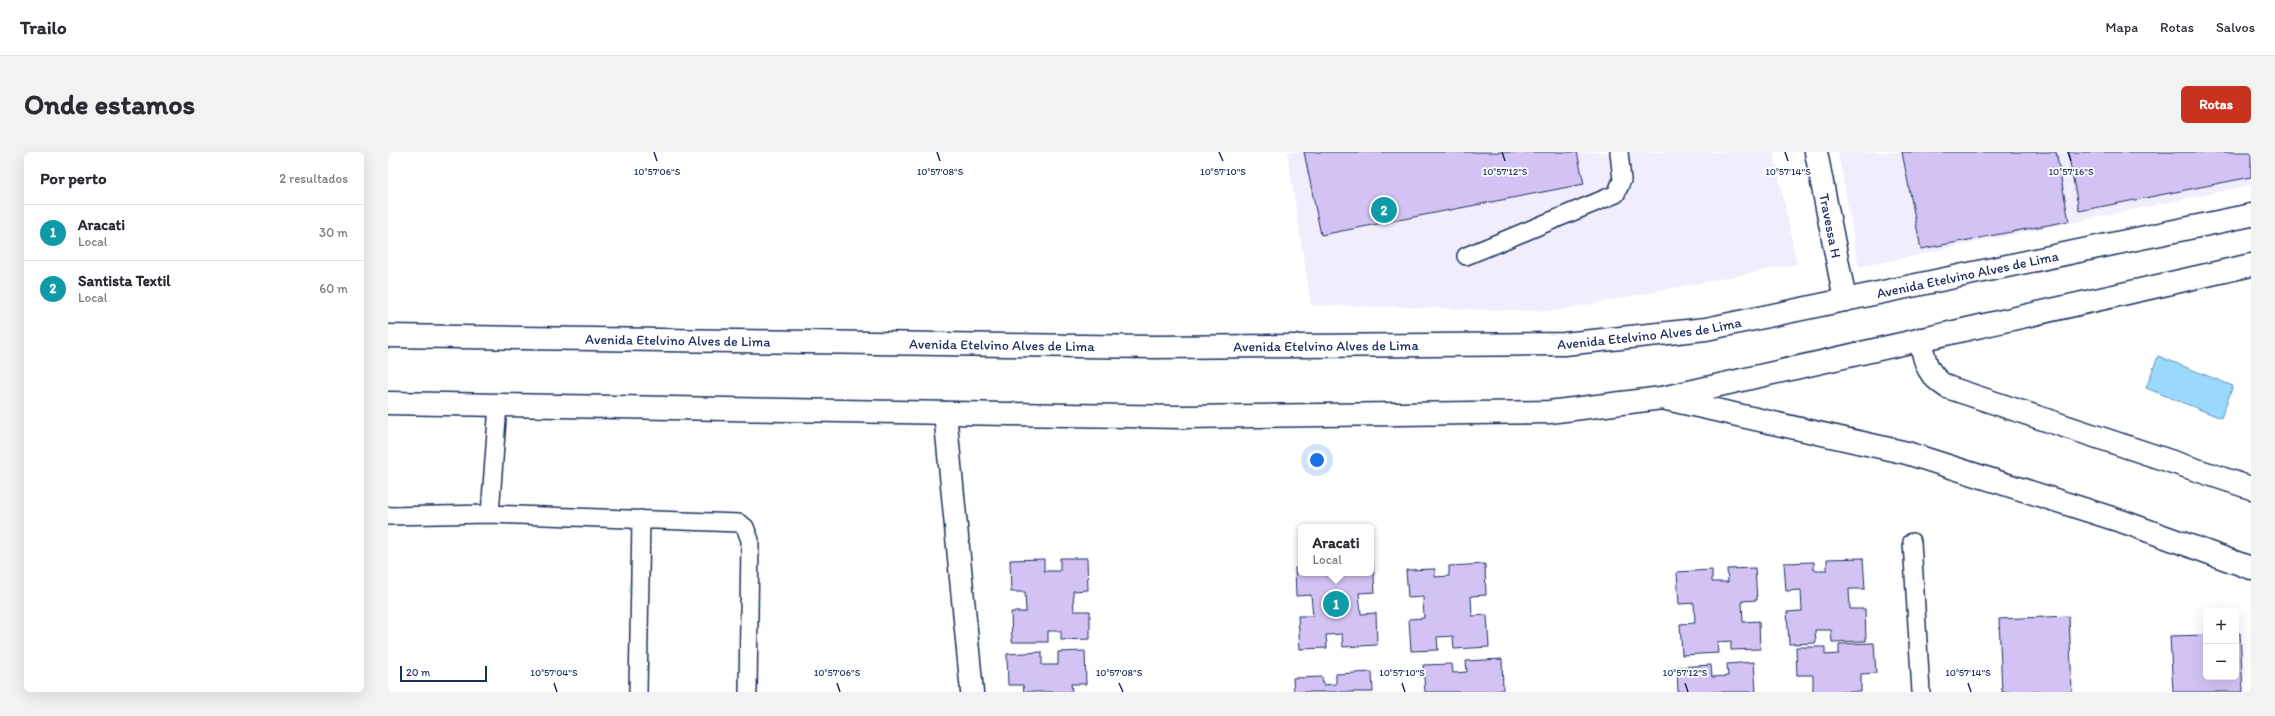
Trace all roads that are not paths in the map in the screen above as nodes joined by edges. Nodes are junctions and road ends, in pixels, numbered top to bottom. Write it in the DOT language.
graph roads {
  1 [pos="1619,152"];
  2 [pos="1816,152"];
  3 [pos="2251,215"];
  4 [pos="1466,256"];
  5 [pos="2251,265"];
  6 [pos="1845,300"];
  7 [pos="388,336"];
  8 [pos="1920,340"];
  9 [pos="1662,398"];
  10 [pos="388,403"];
  11 [pos="498,405"];
  12 [pos="945,413"];
  13 [pos="2251,488"];
  14 [pos="490,514"];
  15 [pos="388,516"];
  16 [pos="641,519"];
  17 [pos="1912,542"];
  18 [pos="2251,568"];
  19 [pos="638,692"];
  20 [pos="748,692"];
  21 [pos="972,692"];
  22 [pos="1921,692"];
  1 -- 4 [label="lane"];
  2 -- 6 [label="main road, Travessa H"];
  3 -- 6 [label="main road, Avenida Etelvino Alves de Lima"];
  5 -- 8 [label="main road"];
  6 -- 7 [label="main road, Avenida Etelvino Alves de Lima"];
  8 -- 9 [label="main road"];
  8 -- 13 [label="main road"];
  9 -- 12 [label="main road"];
  9 -- 18 [label="main road"];
  10 -- 11 [label="main road"];
  11 -- 12 [label="main road"];
  11 -- 14 [label="lane"];
  12 -- 21 [label="main road"];
  14 -- 15 [label="lane"];
  14 -- 16 [label="lane"];
  16 -- 19 [label="lane"];
  16 -- 20 [label="lane"];
  17 -- 22 [label="lane"];
}
